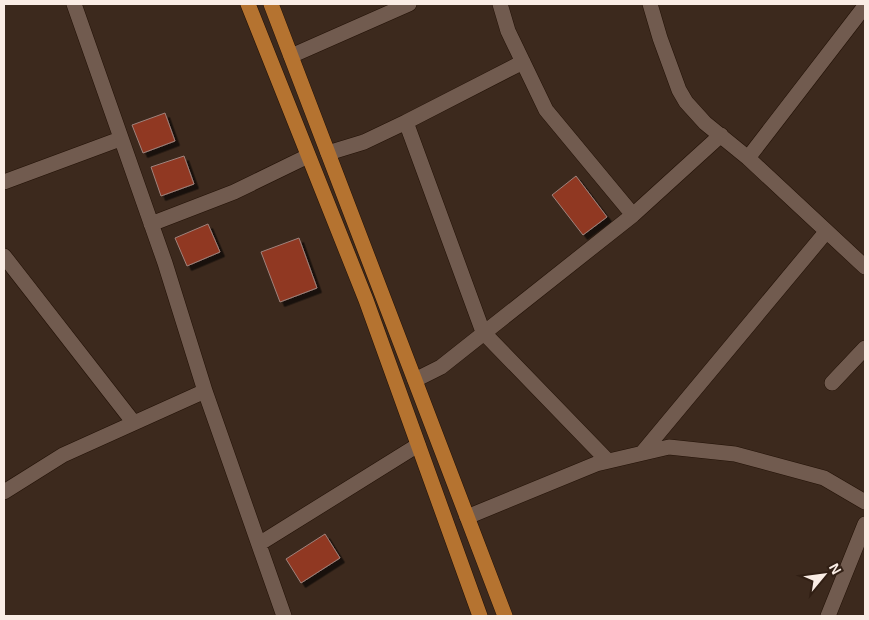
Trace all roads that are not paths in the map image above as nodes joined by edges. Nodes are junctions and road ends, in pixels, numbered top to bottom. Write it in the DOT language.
graph roads {
  1 [pos="74,4"];
  2 [pos="248,4"];
  3 [pos="271,4"];
  4 [pos="409,4"];
  5 [pos="500,4"];
  6 [pos="650,4"];
  7 [pos="865,6"];
  8 [pos="291,56"];
  9 [pos="523,62"];
  10 [pos="406,122"];
  11 [pos="721,136"];
  12 [pos="120,140"];
  13 [pos="328,153"];
  14 [pos="308,156"];
  15 [pos="748,158"];
  16 [pos="4,182"];
  17 [pos="633,215"];
  18 [pos="150,224"];
  19 [pos="826,232"];
  20 [pos="4,256"];
  21 [pos="865,267"];
  22 [pos="483,332"];
  23 [pos="865,348"];
  24 [pos="415,380"];
  25 [pos="832,383"];
  26 [pos="205,390"];
  27 [pos="134,423"];
  28 [pos="418,445"];
  29 [pos="642,453"];
  30 [pos="608,461"];
  31 [pos="4,492"];
  32 [pos="865,502"];
  33 [pos="468,517"];
  34 [pos="865,524"];
  35 [pos="259,544"];
  36 [pos="284,616"];
  37 [pos="480,616"];
  38 [pos="505,616"];
  39 [pos="828,616"];
  1 -- 12 [label="street"];
  2 -- 14 [label="main road"];
  3 -- 8 [label="main road"];
  4 -- 8 [label="street"];
  5 -- 9 [label="street"];
  6 -- 11 [label="street"];
  7 -- 15 [label="street"];
  8 -- 13 [label="main road"];
  9 -- 10 [label="street"];
  9 -- 17 [label="street"];
  10 -- 13 [label="street"];
  10 -- 22 [label="street"];
  11 -- 15 [label="street"];
  11 -- 17 [label="street"];
  12 -- 16 [label="street"];
  12 -- 18 [label="street"];
  13 -- 24 [label="main road"];
  14 -- 18 [label="street"];
  14 -- 28 [label="main road"];
  15 -- 19 [label="street"];
  17 -- 22 [label="street"];
  18 -- 26 [label="street"];
  19 -- 21 [label="street"];
  19 -- 29 [label="street"];
  20 -- 27 [label="street"];
  22 -- 24 [label="street"];
  22 -- 30 [label="street"];
  23 -- 25 [label="street"];
  24 -- 33 [label="main road"];
  26 -- 27 [label="street"];
  26 -- 35 [label="street"];
  27 -- 31 [label="street"];
  28 -- 35 [label="street"];
  28 -- 37 [label="main road"];
  29 -- 30 [label="street"];
  29 -- 32 [label="street"];
  30 -- 33 [label="street"];
  33 -- 38 [label="main road"];
  34 -- 39 [label="street"];
  35 -- 36 [label="street"];
}
